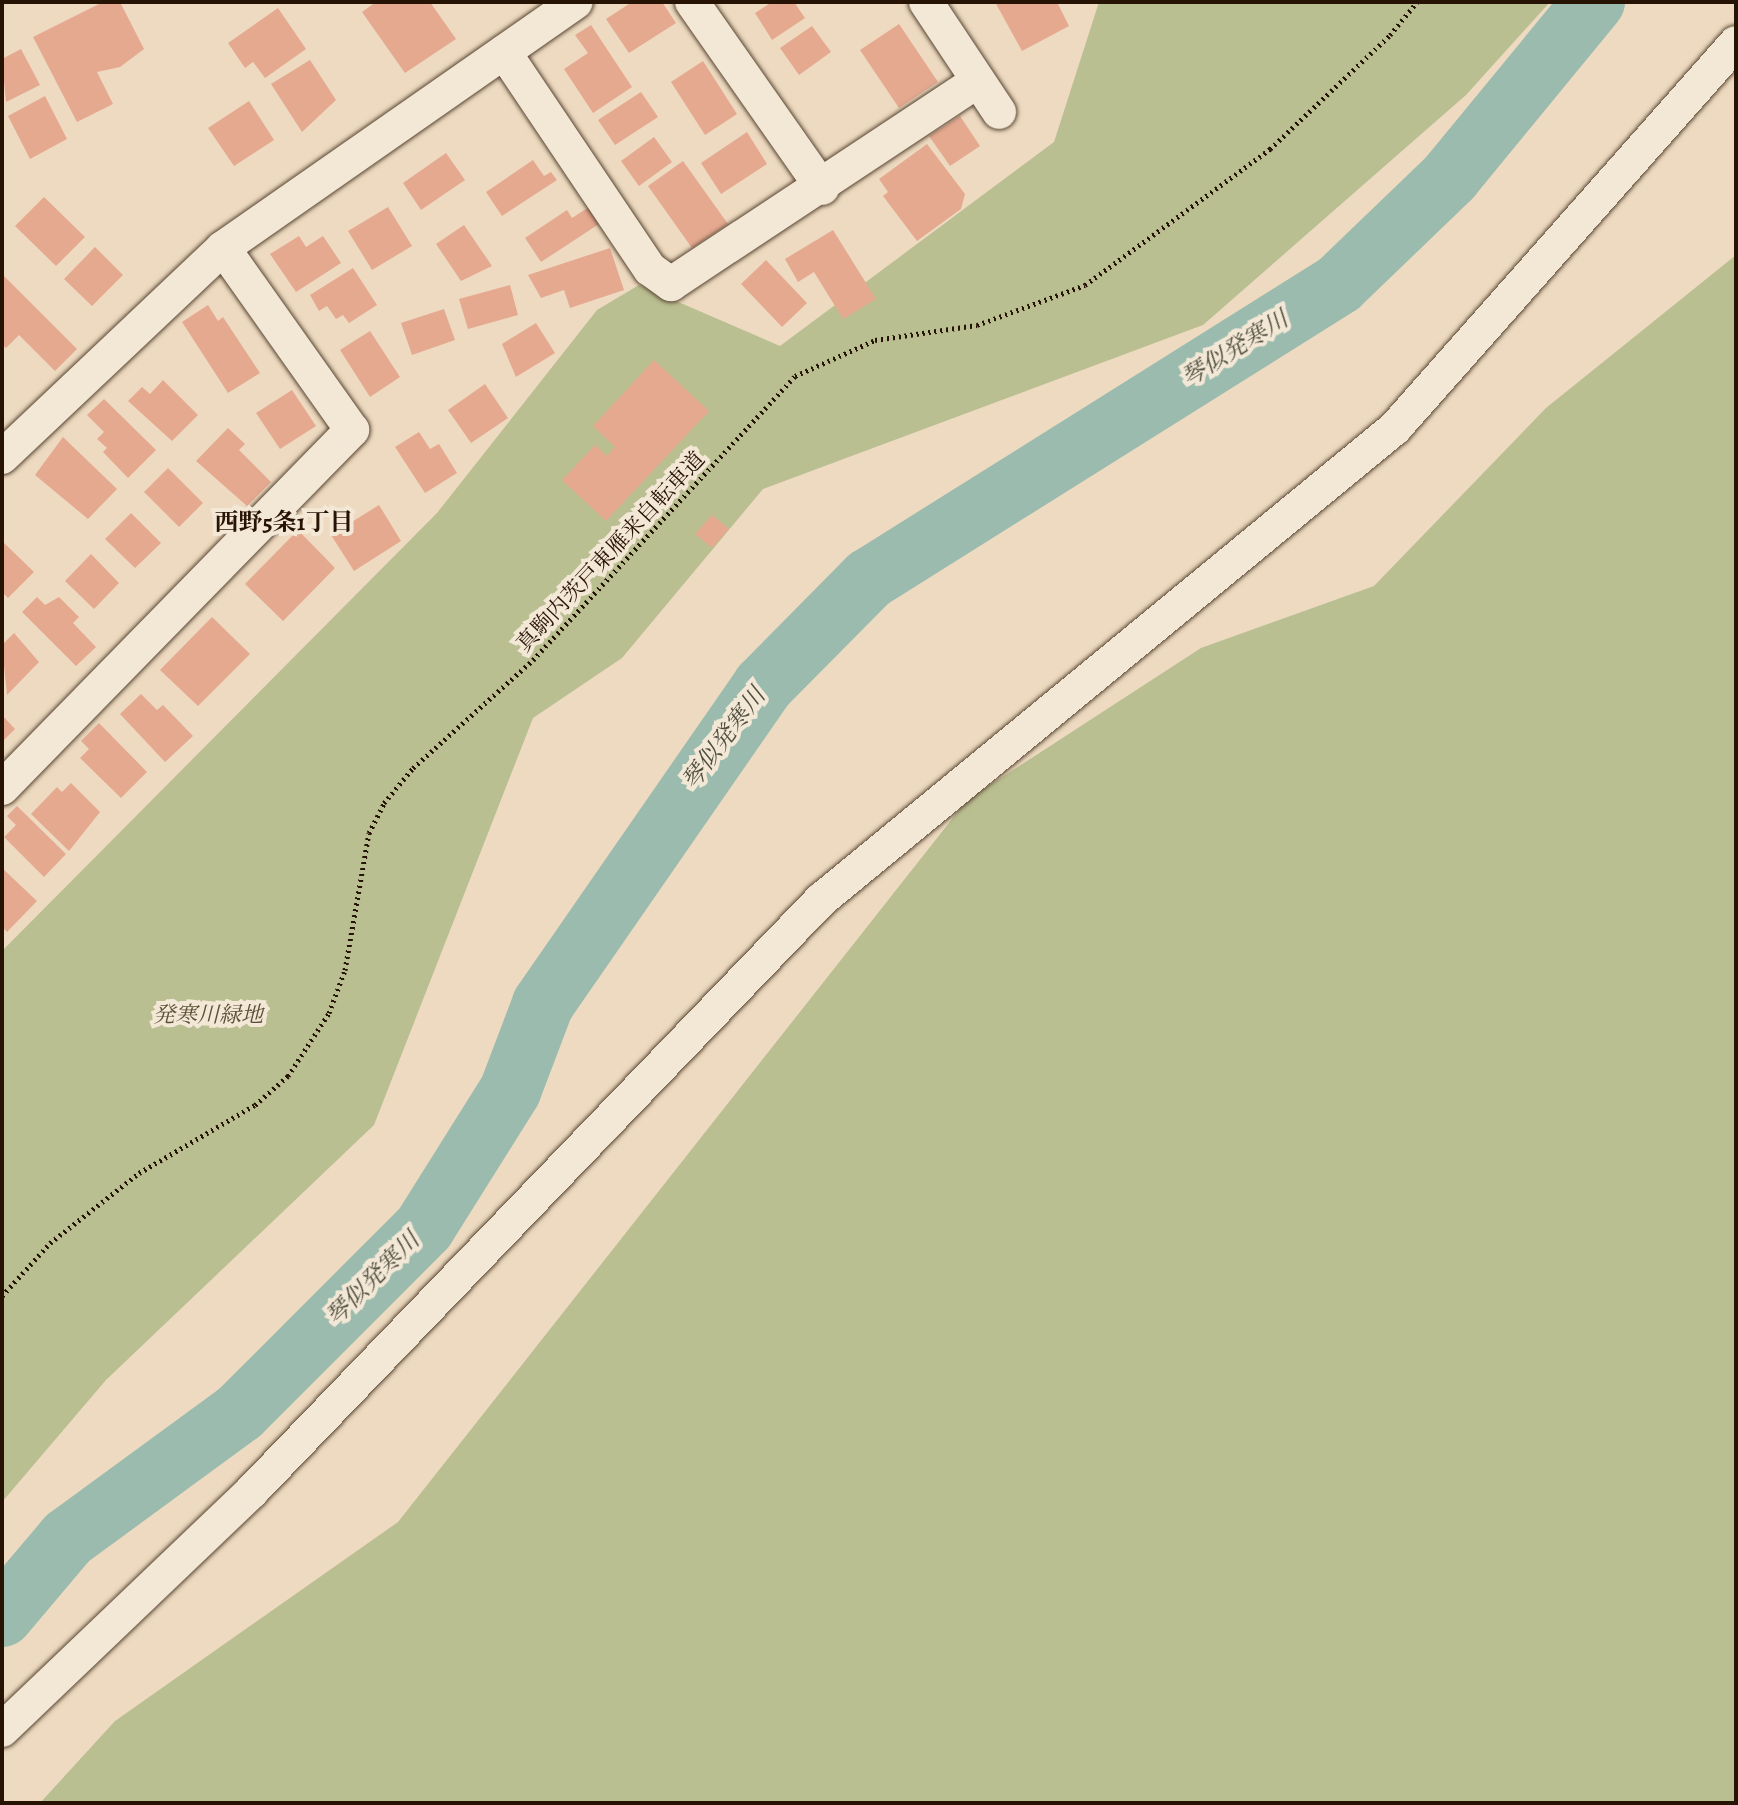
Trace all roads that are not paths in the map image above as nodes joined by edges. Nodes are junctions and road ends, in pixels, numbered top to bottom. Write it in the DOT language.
graph roads {
  1 [pos="576,2"];
  2 [pos="692,2"];
  3 [pos="926,2"];
  4 [pos="1736,43"];
  5 [pos="504,52"];
  6 [pos="978,81"];
  7 [pos="999,112"];
  8 [pos="822,188"];
  9 [pos="223,248"];
  10 [pos="2,457"];
  11 [pos="2,788"];
  12 [pos="2,1730"];
  1 -- 5 [label="street"];
  2 -- 8 [label="street"];
  3 -- 6 [label="street"];
  4 -- 12 [label="street"];
  5 -- 8 [label="street"];
  5 -- 9 [label="street"];
  6 -- 7 [label="street"];
  6 -- 8 [label="street"];
  9 -- 10 [label="street"];
  9 -- 11 [label="street"];
}
